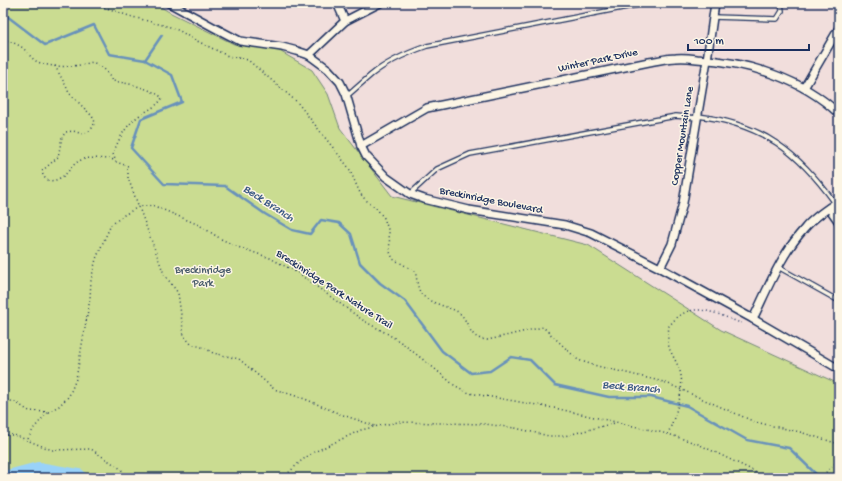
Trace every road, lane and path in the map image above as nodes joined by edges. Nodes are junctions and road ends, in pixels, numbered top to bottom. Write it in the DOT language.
graph roads {
  1 [pos="93,3"];
  2 [pos="169,3"];
  3 [pos="337,3"];
  4 [pos="380,3"];
  5 [pos="648,3"];
  6 [pos="715,3"];
  7 [pos="781,3"];
  8 [pos="713,17"];
  9 [pos="345,21"];
  10 [pos="839,28"];
  11 [pos="3,39"];
  12 [pos="309,55"];
  13 [pos="707,60"];
  14 [pos="54,65"];
  15 [pos="804,88"];
  16 [pos="347,96"];
  17 [pos="839,114"];
  18 [pos="697,117"];
  19 [pos="361,146"];
  20 [pos="115,160"];
  21 [pos="410,194"];
  22 [pos="837,202"];
  23 [pos="138,207"];
  24 [pos="829,208"];
  25 [pos="839,222"];
  26 [pos="778,267"];
  27 [pos="660,268"];
  28 [pos="839,301"];
  29 [pos="753,319"];
  30 [pos="743,324"];
  31 [pos="839,369"];
  32 [pos="680,390"];
  33 [pos="3,399"];
  34 [pos="48,412"];
  35 [pos="617,423"];
  36 [pos="375,426"];
  37 [pos="668,434"];
  38 [pos="3,435"];
  39 [pos="27,440"];
  40 [pos="839,444"];
  41 [pos="839,460"];
  42 [pos="127,478"];
  43 [pos="283,478"];
  44 [pos="760,478"];
  45 [pos="820,478"];
  1 -- 32 [label="path"];
  2 -- 12 [label="street, Breckinridge Boulevard"];
  3 -- 9 [label="street"];
  4 -- 9 [label="street"];
  5 -- 16 [label="lane"];
  6 -- 8 [label="street, Copper Mountain Lane"];
  7 -- 8 [label="lane"];
  8 -- 13 [label="street, Copper Mountain Lane"];
  9 -- 12 [label="street"];
  10 -- 15 [label="street"];
  11 -- 14 [label="path"];
  12 -- 16 [label="street, Breckinridge Boulevard"];
  13 -- 15 [label="street, Winter Park Drive"];
  13 -- 18 [label="street, Copper Mountain Lane"];
  13 -- 19 [label="street, Winter Park Drive"];
  14 -- 20 [label="path"];
  14 -- 20 [label="path"];
  15 -- 17 [label="street, Winter Park Drive"];
  16 -- 19 [label="street, Breckinridge Boulevard"];
  18 -- 21 [label="lane"];
  18 -- 22 [label="lane"];
  18 -- 27 [label="street, Copper Mountain Lane"];
  19 -- 21 [label="street, Breckinridge Boulevard"];
  20 -- 23 [label="path"];
  21 -- 27 [label="street, Breckinridge Boulevard"];
  22 -- 24 [label="street"];
  23 -- 34 [label="path"];
  23 -- 35 [label="path, Breckinridge Park Nature Trail"];
  23 -- 36 [label="path"];
  24 -- 25 [label="street"];
  24 -- 26 [label="street"];
  26 -- 28 [label="lane"];
  26 -- 29 [label="street"];
  27 -- 29 [label="street, Breckinridge Boulevard"];
  29 -- 31 [label="street, Breckinridge Boulevard"];
  30 -- 32 [label="path"];
  32 -- 37 [label="path"];
  32 -- 40 [label="path"];
  33 -- 34 [label="path"];
  34 -- 39 [label="path"];
  35 -- 36 [label="path"];
  35 -- 37 [label="path, Breckinridge Park Nature Trail"];
  36 -- 43 [label="path"];
  37 -- 44 [label="path, Breckinridge Park Nature Trail"];
  38 -- 39 [label="path"];
  39 -- 42 [label="path"];
  41 -- 45 [label="path"];
}
